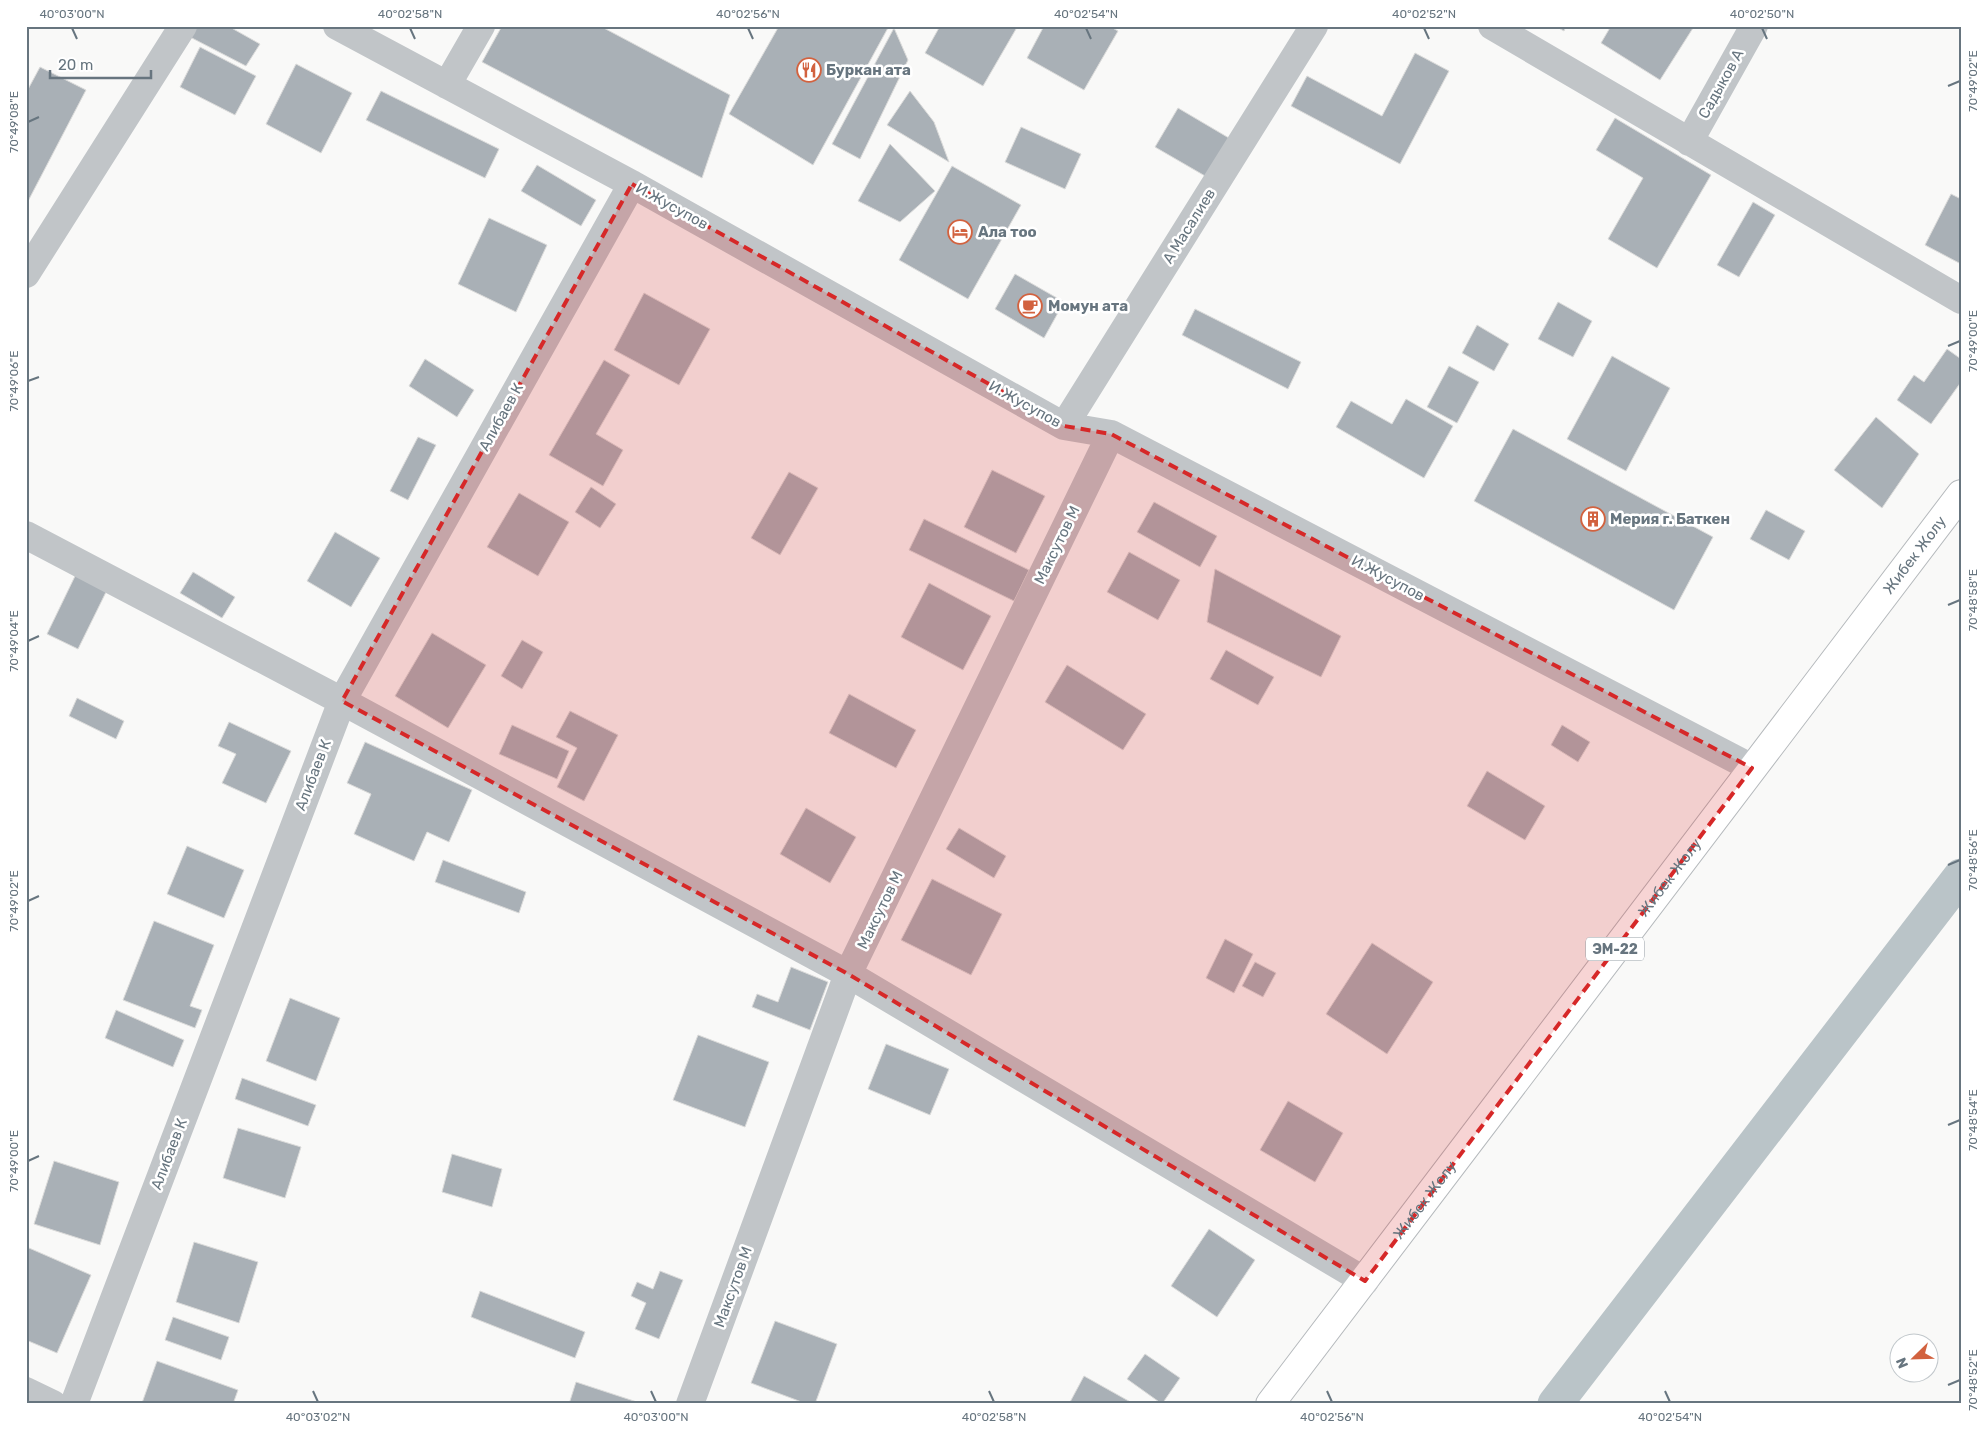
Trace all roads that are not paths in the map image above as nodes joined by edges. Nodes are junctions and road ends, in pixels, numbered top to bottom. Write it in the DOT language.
graph roads {
  1 [pos="183,26"];
  2 [pos="337,26"];
  3 [pos="481,26"];
  4 [pos="1314,26"];
  5 [pos="1492,26"];
  6 [pos="1754,26"];
  7 [pos="448,85"];
  8 [pos="1689,142"];
  9 [pos="632,184"];
  10 [pos="26,274"];
  11 [pos="1961,300"];
  12 [pos="1064,426"];
  13 [pos="1111,434"];
  14 [pos="1961,494"];
  15 [pos="26,535"];
  16 [pos="342,701"];
  17 [pos="1752,768"];
  18 [pos="848,974"];
  19 [pos="1364,1281"];
  20 [pos="26,1391"];
  21 [pos="54,1404"];
  22 [pos="74,1404"];
  23 [pos="690,1404"];
  24 [pos="1270,1404"];
  1 -- 10 [label="street"];
  2 -- 7 [label="street, И.Жусупов"];
  3 -- 7 [label="street"];
  4 -- 12 [label="street, А Масалиев"];
  5 -- 8 [label="street"];
  6 -- 8 [label="street, Садыков А"];
  7 -- 9 [label="street, И.Жусупов"];
  8 -- 11 [label="street"];
  9 -- 12 [label="street, И.Жусупов"];
  9 -- 16 [label="street, Алибаев К"];
  12 -- 13 [label="street, И.Жусупов"];
  13 -- 17 [label="street, И.Жусупов"];
  13 -- 18 [label="street, Максутов М"];
  14 -- 17 [label="main road, Жибек Жолу / ЭМ-22"];
  15 -- 16 [label="street"];
  16 -- 18 [label="street"];
  16 -- 22 [label="street, Алибаев К"];
  17 -- 19 [label="main road, Жибек Жолу / ЭМ-22"];
  18 -- 19 [label="street"];
  18 -- 23 [label="street, Максутов М"];
  19 -- 24 [label="main road, Жибек Жолу / ЭМ-22"];
  20 -- 21 [label="street"];
}
